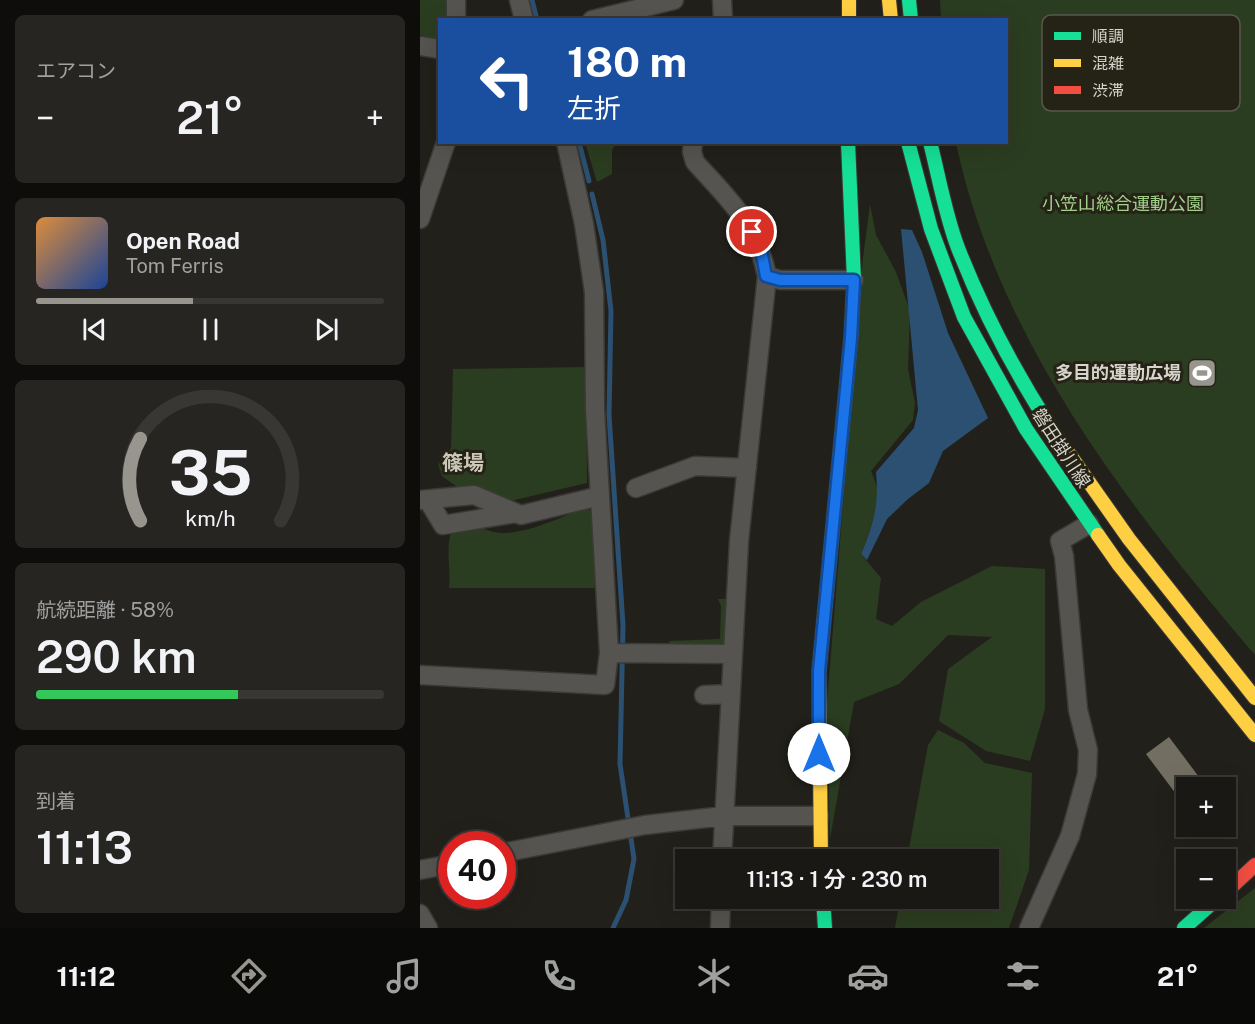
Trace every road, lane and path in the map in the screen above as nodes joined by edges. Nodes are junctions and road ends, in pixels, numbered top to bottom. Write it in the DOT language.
graph roads {
  1 [pos="456,0"];
  2 [pos="519,0"];
  3 [pos="674,0"];
  4 [pos="722,0"];
  5 [pos="849,0"];
  6 [pos="890,0"];
  7 [pos="909,0"];
  8 [pos="456,18"];
  9 [pos="524,18"];
  10 [pos="600,18"];
  11 [pos="723,18"];
  12 [pos="849,18"];
  13 [pos="891,18"];
  14 [pos="911,18"];
  15 [pos="420,46"];
  16 [pos="438,49"];
  17 [pos="445,144"];
  18 [pos="566,144"];
  19 [pos="693,144"];
  20 [pos="848,144"];
  21 [pos="909,144"];
  22 [pos="931,144"];
  23 [pos="420,219"];
  24 [pos="766,276"];
  25 [pos="854,280"];
  26 [pos="747,468"];
  27 [pos="636,488"];
  28 [pos="600,496"];
  29 [pos="424,500"];
  30 [pos="516,513"];
  31 [pos="1089,524"];
  32 [pos="609,653"];
  33 [pos="733,654"];
  34 [pos="420,675"];
  35 [pos="731,694"];
  36 [pos="704,695"];
  37 [pos="1255,698"];
  38 [pos="1255,735"];
  39 [pos="724,816"];
  40 [pos="819,816"];
  41 [pos="722,849"];
  42 [pos="820,849"];
  43 [pos="516,851"];
  44 [pos="1255,865"];
  45 [pos="438,867"];
  46 [pos="420,870"];
  47 [pos="1236,883"];
  48 [pos="721,909"];
  49 [pos="824,909"];
  50 [pos="1206,909"];
  51 [pos="420,914"];
  52 [pos="428,928"];
  53 [pos="720,928"];
  54 [pos="825,928"];
  55 [pos="1029,928"];
  56 [pos="1184,928"];
  1 -- 8 [label="street"];
  2 -- 9 [label="street"];
  3 -- 10 [label="street"];
  4 -- 11 [label="street"];
  5 -- 12 [label="main road"];
  6 -- 13 [label="main road"];
  7 -- 14 [label="main road"];
  15 -- 16 [label="street"];
  17 -- 23 [label="street"];
  18 -- 28 [label="street"];
  19 -- 24 [label="street"];
  20 -- 25 [label="main road"];
  21 -- 31 [label="main road, 磐田掛川線"];
  22 -- 37 [label="main road, 磐田掛川線"];
  24 -- 25 [label="street"];
  24 -- 26 [label="street"];
  25 -- 40 [label="main road"];
  26 -- 27 [label="street"];
  26 -- 33 [label="street"];
  28 -- 30 [label="street"];
  28 -- 32 [label="street"];
  29 -- 30 [label="street"];
  29 -- 30 [label="street"];
  31 -- 38 [label="main road, 磐田掛川線"];
  31 -- 55 [label="street"];
  32 -- 33 [label="street"];
  32 -- 34 [label="street"];
  33 -- 35 [label="street"];
  35 -- 36 [label="street"];
  35 -- 39 [label="street"];
  39 -- 40 [label="street"];
  39 -- 41 [label="street"];
  39 -- 43 [label="street"];
  40 -- 42 [label="main road"];
  44 -- 47 [label="main road"];
  45 -- 46 [label="street"];
  48 -- 53 [label="street"];
  49 -- 54 [label="main road"];
  50 -- 56 [label="main road"];
  51 -- 52 [label="street"];
}
